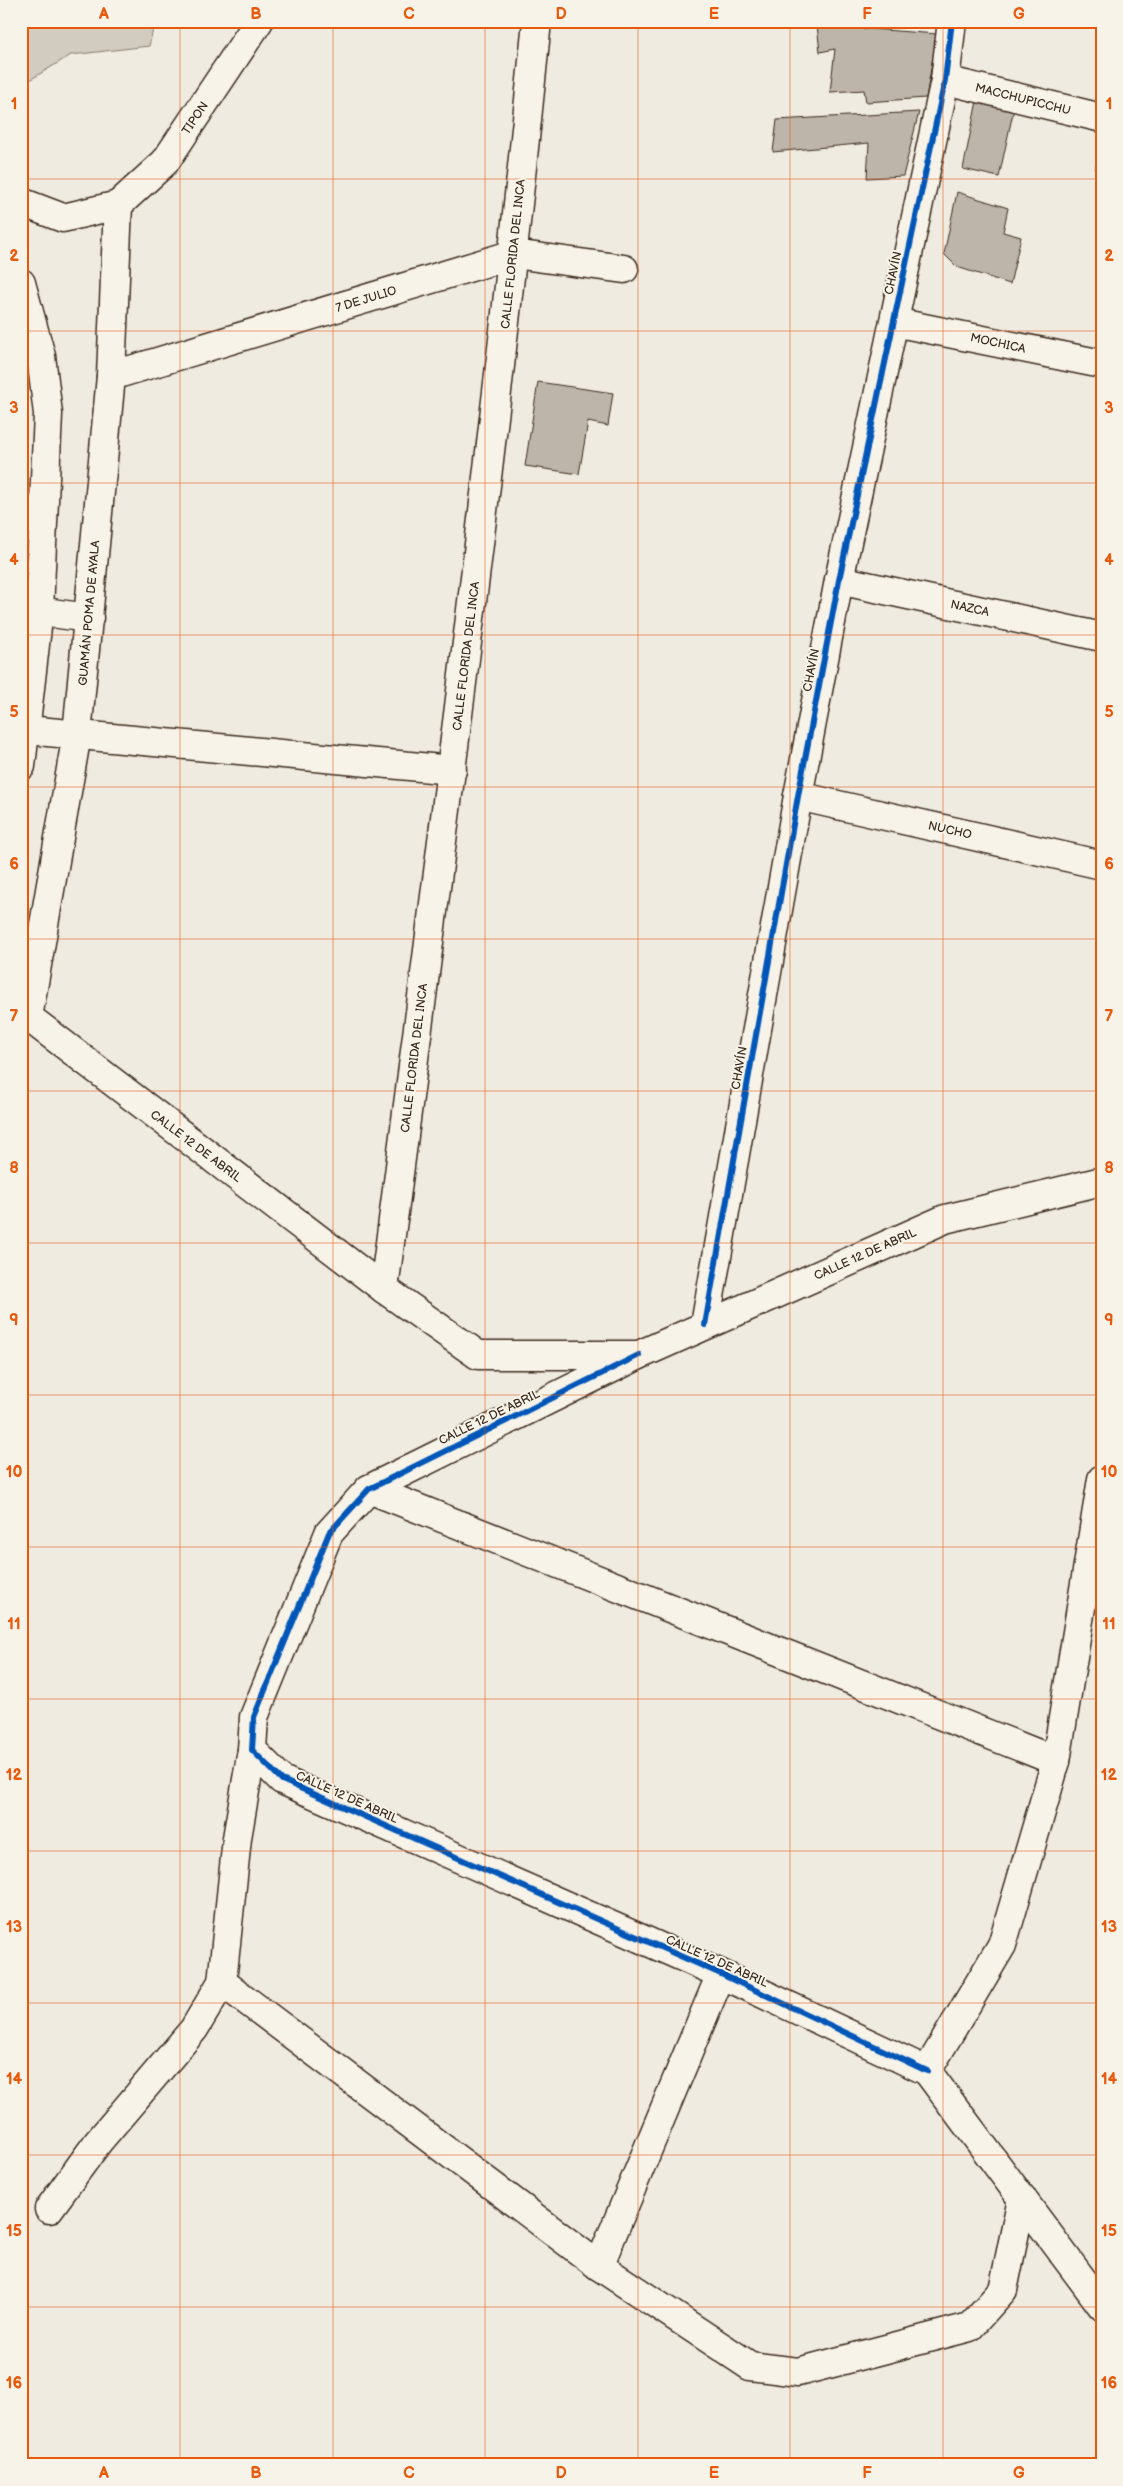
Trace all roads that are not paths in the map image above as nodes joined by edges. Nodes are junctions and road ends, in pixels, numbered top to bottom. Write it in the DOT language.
graph roads {
  1 [pos="260,21"];
  2 [pos="536,21"];
  3 [pos="952,21"];
  4 [pos="945,80"];
  5 [pos="1102,118"];
  6 [pos="21,202"];
  7 [pos="118,205"];
  8 [pos="514,254"];
  9 [pos="624,269"];
  10 [pos="21,283"];
  11 [pos="894,322"];
  12 [pos="1102,364"];
  13 [pos="111,376"];
  14 [pos="839,580"];
  15 [pos="30,610"];
  16 [pos="88,618"];
  17 [pos="1102,637"];
  18 [pos="27,730"];
  19 [pos="77,734"];
  20 [pos="21,766"];
  21 [pos="452,770"];
  22 [pos="798,796"];
  23 [pos="1102,865"];
  24 [pos="25,1017"];
  25 [pos="1102,1181"];
  26 [pos="384,1289"];
  27 [pos="705,1325"];
  28 [pos="639,1355"];
  29 [pos="1102,1479"];
  30 [pos="369,1489"];
  31 [pos="252,1750"];
  32 [pos="1056,1761"];
  33 [pos="720,1974"];
  34 [pos="222,1982"];
  35 [pos="927,2071"];
  36 [pos="1022,2198"];
  37 [pos="48,2209"];
  38 [pos="599,2266"];
  39 [pos="1102,2306"];
  1 -- 7 [label="street, TIPON"];
  2 -- 8 [label="street, CALLE FLORIDA DEL INCA"];
  3 -- 4 [label="street, CHAVÍN"];
  4 -- 5 [label="street, MACCHUPICCHU"];
  4 -- 11 [label="street, CHAVÍN"];
  6 -- 7 [label="street"];
  7 -- 13 [label="street, GUAMÁN POMA DE AYALA"];
  8 -- 9 [label="street, 7 DE JULIO"];
  8 -- 13 [label="street, 7 DE JULIO"];
  8 -- 21 [label="street, CALLE FLORIDA DEL INCA"];
  10 -- 15 [label="street"];
  11 -- 12 [label="street, MOCHICA"];
  11 -- 14 [label="street, CHAVÍN"];
  13 -- 16 [label="street, GUAMÁN POMA DE AYALA"];
  14 -- 17 [label="street, NAZCA"];
  14 -- 22 [label="street, CHAVÍN"];
  15 -- 16 [label="street"];
  15 -- 18 [label="street"];
  16 -- 19 [label="street, GUAMÁN POMA DE AYALA"];
  18 -- 19 [label="street"];
  18 -- 20 [label="street"];
  19 -- 21 [label="street"];
  19 -- 24 [label="street, GUAMÁN POMA DE AYALA"];
  21 -- 26 [label="street, CALLE FLORIDA DEL INCA"];
  22 -- 23 [label="street, NUCHO"];
  22 -- 27 [label="street, CHAVÍN"];
  24 -- 26 [label="street, CALLE 12 DE ABRIL"];
  25 -- 27 [label="street, CALLE 12 DE ABRIL"];
  26 -- 28 [label="street, CALLE 12 DE ABRIL"];
  27 -- 28 [label="street, CALLE 12 DE ABRIL"];
  28 -- 30 [label="street, CALLE 12 DE ABRIL"];
  29 -- 32 [label="street"];
  30 -- 31 [label="street, CALLE 12 DE ABRIL"];
  30 -- 32 [label="street"];
  31 -- 33 [label="street, CALLE 12 DE ABRIL"];
  31 -- 34 [label="street"];
  32 -- 35 [label="street"];
  33 -- 35 [label="street, CALLE 12 DE ABRIL"];
  33 -- 38 [label="street"];
  34 -- 37 [label="street"];
  34 -- 38 [label="street"];
  35 -- 36 [label="street"];
  36 -- 38 [label="street"];
  36 -- 39 [label="street"];
}
